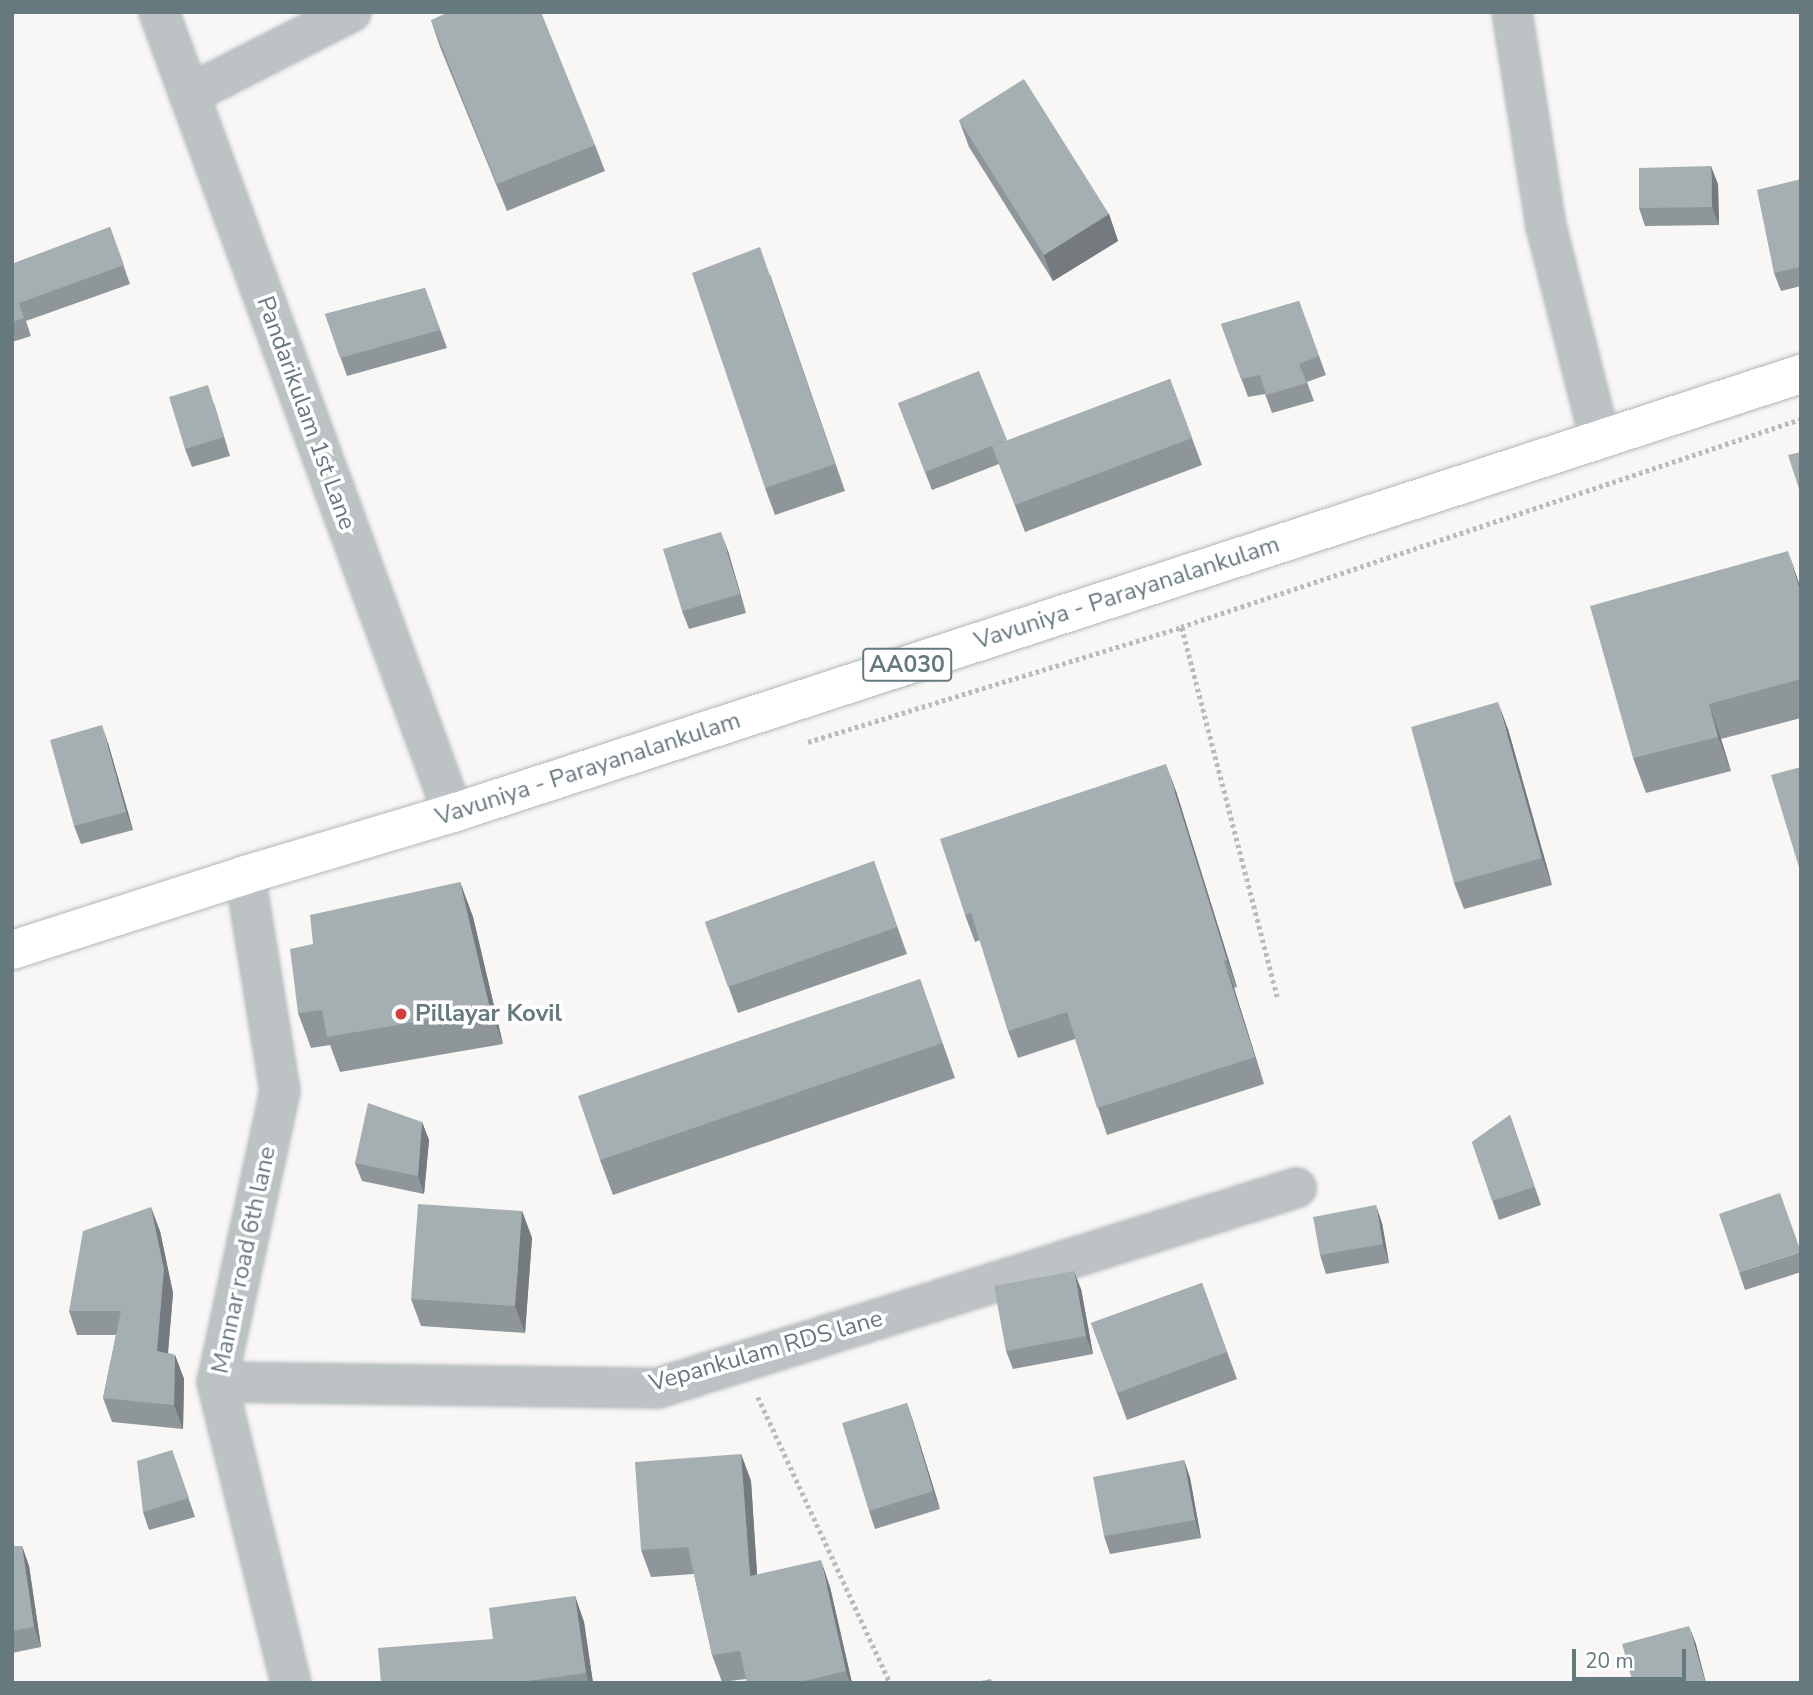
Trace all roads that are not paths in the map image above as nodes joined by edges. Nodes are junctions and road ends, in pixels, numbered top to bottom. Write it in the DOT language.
graph roads {
  1 [pos="159,12"];
  2 [pos="351,12"];
  3 [pos="1512,12"];
  4 [pos="190,94"];
  5 [pos="1801,374"];
  6 [pos="1600,439"];
  7 [pos="453,813"];
  8 [pos="245,875"];
  9 [pos="12,950"];
  10 [pos="1296,1188"];
  11 [pos="217,1382"];
  12 [pos="292,1683"];
  1 -- 4 [label="street, Pandarikulam 1st Lane"];
  2 -- 4 [label="street"];
  3 -- 6 [label="street"];
  4 -- 7 [label="street, Pandarikulam 1st Lane"];
  5 -- 6 [label="highway, Vavuniya - Parayanalankulam / AA030"];
  6 -- 7 [label="highway, Vavuniya - Parayanalankulam / AA030"];
  7 -- 8 [label="highway, Vavuniya - Parayanalankulam / AA030"];
  8 -- 9 [label="highway, Vavuniya - Parayanalankulam / AA030"];
  8 -- 11 [label="street, Mannar road 6th lane"];
  10 -- 11 [label="street, Vepankulam RDS lane"];
  11 -- 12 [label="street, Mannar road 6th lane"];
}
